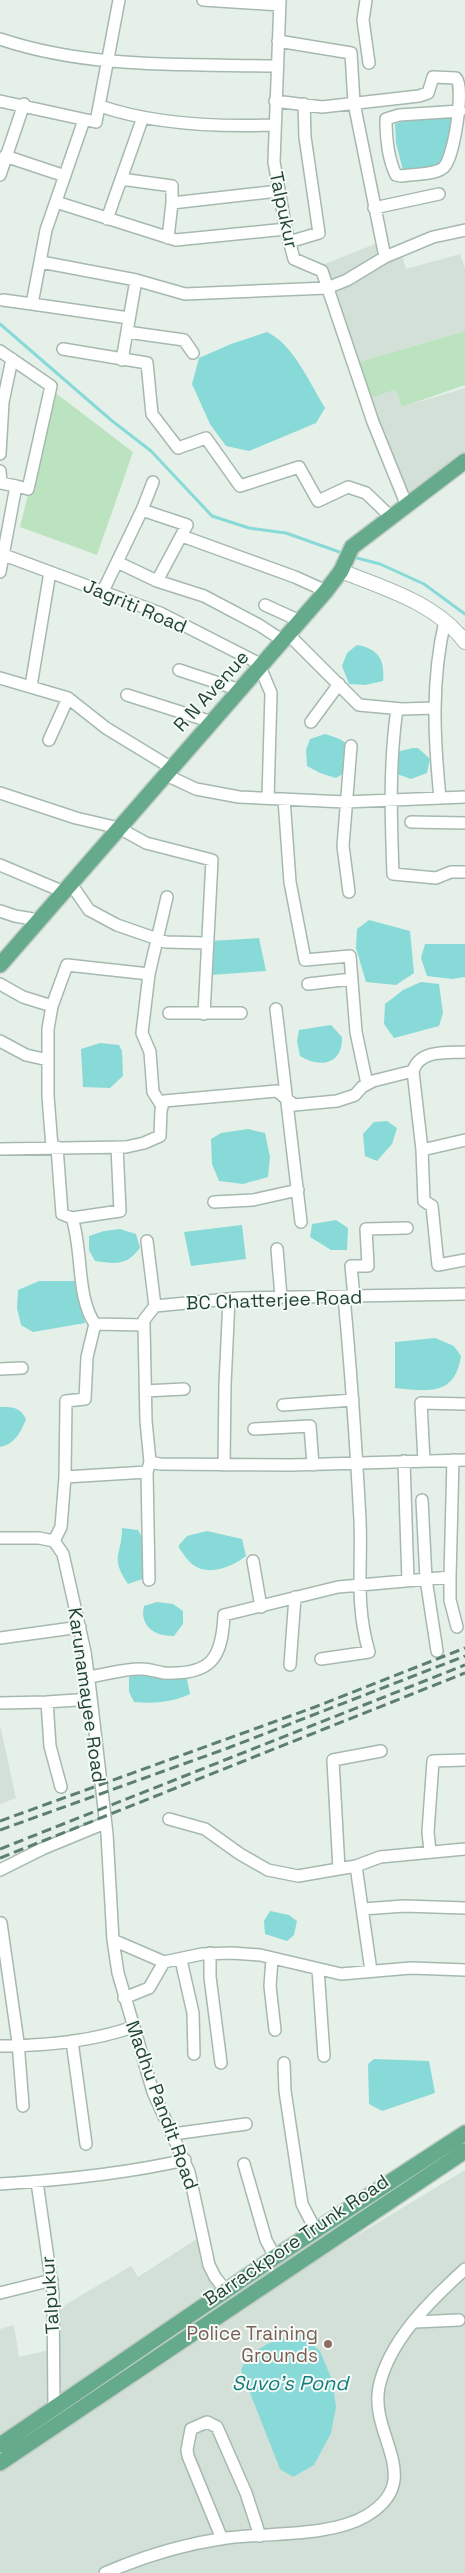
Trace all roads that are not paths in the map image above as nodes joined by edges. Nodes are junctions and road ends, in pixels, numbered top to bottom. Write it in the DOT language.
graph roads {
  1 [pos="119,0"];
  2 [pos="203,0"];
  3 [pos="366,0"];
  4 [pos="280,2"];
  5 [pos="0,39"];
  6 [pos="278,41"];
  7 [pos="109,62"];
  8 [pos="369,63"];
  9 [pos="276,66"];
  10 [pos="0,101"];
  11 [pos="275,101"];
  12 [pos="354,103"];
  13 [pos="24,104"];
  14 [pos="304,104"];
  15 [pos="100,106"];
  16 [pos="460,111"];
  17 [pos="143,117"];
  18 [pos="84,120"];
  19 [pos="274,125"];
  20 [pos="5,156"];
  21 [pos="0,175"];
  22 [pos="65,176"];
  23 [pos="121,179"];
  24 [pos="279,191"];
  25 [pos="439,194"];
  26 [pos="56,202"];
  27 [pos="172,203"];
  28 [pos="374,208"];
  29 [pos="107,219"];
  30 [pos="286,229"];
  31 [pos="465,230"];
  32 [pos="168,238"];
  33 [pos="290,242"];
  34 [pos="385,257"];
  35 [pos="41,262"];
  36 [pos="136,280"];
  37 [pos="327,288"];
  38 [pos="2,300"];
  39 [pos="32,304"];
  40 [pos="129,318"];
  41 [pos="127,332"];
  42 [pos="63,349"];
  43 [pos="0,351"];
  44 [pos="193,353"];
  45 [pos="12,359"];
  46 [pos="122,360"];
  47 [pos="0,454"];
  48 [pos="465,461"];
  49 [pos="0,471"];
  50 [pos="153,482"];
  51 [pos="16,486"];
  52 [pos="407,506"];
  53 [pos="142,510"];
  54 [pos="392,518"];
  55 [pos="182,536"];
  56 [pos="4,555"];
  57 [pos="346,560"];
  58 [pos="117,562"];
  59 [pos="0,572"];
  60 [pos="50,572"];
  61 [pos="157,581"];
  62 [pos="103,591"];
  63 [pos="326,591"];
  64 [pos="265,605"];
  65 [pos="300,621"];
  66 [pos="445,621"];
  67 [pos="285,637"];
  68 [pos="465,642"];
  69 [pos="261,666"];
  70 [pos="180,670"];
  71 [pos="0,678"];
  72 [pos="339,684"];
  73 [pos="31,686"];
  74 [pos="240,690"];
  75 [pos="127,694"];
  76 [pos="68,698"];
  77 [pos="434,708"];
  78 [pos="396,709"];
  79 [pos="212,722"];
  80 [pos="311,722"];
  81 [pos="49,740"];
  82 [pos="351,746"];
  83 [pos="167,770"];
  84 [pos="0,793"];
  85 [pos="465,797"];
  86 [pos="268,798"];
  87 [pos="440,798"];
  88 [pos="284,799"];
  89 [pos="390,800"];
  90 [pos="345,802"];
  91 [pos="411,822"];
  92 [pos="465,823"];
  93 [pos="119,828"];
  94 [pos="0,865"];
  95 [pos="465,872"];
  96 [pos="67,888"];
  97 [pos="349,892"];
  98 [pos="167,897"];
  99 [pos="0,911"];
  100 [pos="39,920"];
  101 [pos="158,939"];
  102 [pos="206,943"];
  103 [pos="0,965"];
  104 [pos="148,974"];
  105 [pos="352,979"];
  106 [pos="0,984"];
  107 [pos="308,984"];
  108 [pos="52,1006"];
  109 [pos="276,1009"];
  110 [pos="170,1013"];
  111 [pos="241,1013"];
  112 [pos="204,1014"];
  113 [pos="0,1041"];
  114 [pos="465,1052"];
  115 [pos="48,1060"];
  116 [pos="413,1071"];
  117 [pos="367,1084"];
  118 [pos="286,1097"];
  119 [pos="162,1106"];
  120 [pos="465,1140"];
  121 [pos="54,1147"];
  122 [pos="117,1147"];
  123 [pos="0,1149"];
  124 [pos="422,1150"];
  125 [pos="298,1190"];
  126 [pos="214,1202"];
  127 [pos="72,1218"];
  128 [pos="301,1222"];
  129 [pos="407,1228"];
  130 [pos="147,1241"];
  131 [pos="277,1249"];
  132 [pos="465,1260"];
  133 [pos="465,1294"];
  134 [pos="282,1297"];
  135 [pos="349,1297"];
  136 [pos="229,1299"];
  137 [pos="155,1306"];
  138 [pos="95,1324"];
  139 [pos="144,1325"];
  140 [pos="22,1368"];
  141 [pos="0,1369"];
  142 [pos="184,1389"];
  143 [pos="145,1391"];
  144 [pos="353,1400"];
  145 [pos="283,1404"];
  146 [pos="465,1404"];
  147 [pos="254,1429"];
  148 [pos="459,1460"];
  149 [pos="424,1461"];
  150 [pos="404,1462"];
  151 [pos="357,1463"];
  152 [pos="224,1465"];
  153 [pos="313,1465"];
  154 [pos="149,1467"];
  155 [pos="65,1476"];
  156 [pos="422,1500"];
  157 [pos="0,1538"];
  158 [pos="54,1541"];
  159 [pos="253,1561"];
  160 [pos="450,1576"];
  161 [pos="426,1579"];
  162 [pos="149,1580"];
  163 [pos="408,1581"];
  164 [pos="358,1586"];
  165 [pos="294,1597"];
  166 [pos="261,1607"];
  167 [pos="458,1627"];
  168 [pos="80,1628"];
  169 [pos="0,1638"];
  170 [pos="437,1651"];
  171 [pos="322,1659"];
  172 [pos="290,1665"];
  173 [pos="88,1677"];
  174 [pos="91,1699"];
  175 [pos="0,1702"];
  176 [pos="47,1702"];
  177 [pos="382,1752"];
  178 [pos="465,1760"];
  179 [pos="61,1787"];
  180 [pos="169,1819"];
  181 [pos="105,1823"];
  182 [pos="465,1849"];
  183 [pos="430,1851"];
  184 [pos="356,1866"];
  185 [pos="339,1869"];
  186 [pos="0,1870"];
  187 [pos="465,1908"];
  188 [pos="363,1909"];
  189 [pos="1,1923"];
  190 [pos="113,1940"];
  191 [pos="210,1953"];
  192 [pos="272,1959"];
  193 [pos="181,1960"];
  194 [pos="164,1962"];
  195 [pos="318,1969"];
  196 [pos="465,1970"];
  197 [pos="371,1972"];
  198 [pos="124,1998"];
  199 [pos="133,2026"];
  200 [pos="275,2030"];
  201 [pos="72,2041"];
  202 [pos="0,2046"];
  203 [pos="17,2046"];
  204 [pos="194,2054"];
  205 [pos="324,2056"];
  206 [pos="220,2063"];
  207 [pos="284,2063"];
  208 [pos="23,2106"];
  209 [pos="246,2124"];
  210 [pos="465,2133"];
  211 [pos="173,2134"];
  212 [pos="86,2144"];
  213 [pos="465,2151"];
  214 [pos="185,2160"];
  215 [pos="244,2164"];
  216 [pos="37,2182"];
  217 [pos="0,2184"];
  218 [pos="316,2230"];
  219 [pos="276,2257"];
  220 [pos="465,2269"];
  221 [pos="52,2280"];
  222 [pos="227,2292"];
  223 [pos="0,2293"];
  224 [pos="459,2320"];
  225 [pos="416,2322"];
  226 [pos="113,2378"];
  227 [pos="54,2409"];
  228 [pos="0,2445"];
  229 [pos="0,2463"];
  230 [pos="260,2536"];
  231 [pos="222,2538"];
  232 [pos="105,2573"];
  1 -- 7 [label="street"];
  2 -- 4 [label="street"];
  3 -- 8 [label="street"];
  4 -- 6 [label="street, Talpukur"];
  5 -- 7 [label="street"];
  6 -- 9 [label="street, Talpukur"];
  6 -- 12 [label="street"];
  7 -- 9 [label="street"];
  7 -- 15 [label="street"];
  9 -- 11 [label="street, Talpukur"];
  10 -- 13 [label="street"];
  11 -- 14 [label="street"];
  11 -- 19 [label="street, Talpukur"];
  12 -- 14 [label="street"];
  12 -- 16 [label="street"];
  12 -- 28 [label="street"];
  13 -- 18 [label="street"];
  13 -- 20 [label="street"];
  14 -- 33 [label="street"];
  15 -- 17 [label="street"];
  15 -- 18 [label="street"];
  16 -- 16 [label="street"];
  17 -- 19 [label="street"];
  17 -- 23 [label="street"];
  18 -- 22 [label="street"];
  19 -- 24 [label="street, Talpukur"];
  20 -- 21 [label="street"];
  20 -- 22 [label="street"];
  22 -- 26 [label="street"];
  23 -- 27 [label="street"];
  23 -- 29 [label="street"];
  24 -- 27 [label="street"];
  24 -- 30 [label="street, Talpukur"];
  25 -- 28 [label="street"];
  26 -- 29 [label="street"];
  26 -- 35 [label="street"];
  27 -- 32 [label="street"];
  28 -- 34 [label="street"];
  29 -- 32 [label="street"];
  30 -- 32 [label="street"];
  30 -- 33 [label="street, Talpukur"];
  31 -- 34 [label="street"];
  33 -- 37 [label="street, Talpukur"];
  34 -- 37 [label="street"];
  35 -- 36 [label="street"];
  35 -- 39 [label="street"];
  36 -- 37 [label="street"];
  36 -- 40 [label="street"];
  37 -- 52 [label="street, Talpukur"];
  38 -- 39 [label="street"];
  39 -- 40 [label="street"];
  40 -- 41 [label="street"];
  41 -- 44 [label="street"];
  41 -- 46 [label="street"];
  42 -- 46 [label="street"];
  43 -- 45 [label="street"];
  45 -- 47 [label="street"];
  45 -- 51 [label="street"];
  46 -- 54 [label="street"];
  48 -- 52 [label="main road, R N Avenue"];
  49 -- 51 [label="street"];
  50 -- 53 [label="street"];
  51 -- 56 [label="street"];
  52 -- 54 [label="main road, R N Avenue"];
  53 -- 55 [label="street"];
  53 -- 58 [label="street"];
  54 -- 57 [label="main road, R N Avenue"];
  55 -- 61 [label="street"];
  55 -- 63 [label="street"];
  56 -- 59 [label="street"];
  56 -- 60 [label="street, Jagriti Road"];
  57 -- 63 [label="main road, R N Avenue"];
  57 -- 66 [label="street"];
  58 -- 61 [label="street"];
  58 -- 62 [label="street"];
  60 -- 62 [label="street, Jagriti Road"];
  60 -- 73 [label="street"];
  61 -- 67 [label="street"];
  62 -- 69 [label="street, Jagriti Road"];
  63 -- 65 [label="main road, R N Avenue"];
  64 -- 65 [label="street"];
  65 -- 67 [label="main road, R N Avenue"];
  66 -- 68 [label="street"];
  66 -- 77 [label="street"];
  67 -- 69 [label="main road, R N Avenue"];
  67 -- 72 [label="street"];
  69 -- 74 [label="main road, R N Avenue"];
  69 -- 86 [label="street"];
  70 -- 74 [label="street"];
  71 -- 73 [label="street"];
  72 -- 78 [label="street"];
  72 -- 80 [label="street"];
  73 -- 76 [label="street"];
  74 -- 79 [label="main road, R N Avenue"];
  75 -- 79 [label="street"];
  76 -- 81 [label="street"];
  76 -- 83 [label="street"];
  77 -- 78 [label="street"];
  77 -- 87 [label="street"];
  78 -- 89 [label="street"];
  79 -- 83 [label="main road, R N Avenue"];
  82 -- 90 [label="street"];
  83 -- 86 [label="street"];
  83 -- 93 [label="main road, R N Avenue"];
  84 -- 93 [label="street"];
  85 -- 87 [label="street"];
  86 -- 88 [label="street"];
  87 -- 89 [label="street"];
  88 -- 90 [label="street"];
  88 -- 105 [label="street"];
  89 -- 90 [label="street"];
  89 -- 95 [label="street"];
  90 -- 97 [label="street"];
  91 -- 92 [label="street"];
  93 -- 96 [label="main road, R N Avenue"];
  93 -- 102 [label="street"];
  94 -- 96 [label="street"];
  96 -- 100 [label="main road, R N Avenue"];
  96 -- 101 [label="street"];
  98 -- 101 [label="street"];
  99 -- 100 [label="street"];
  100 -- 103 [label="main road, R N Avenue"];
  101 -- 102 [label="street"];
  101 -- 104 [label="street"];
  102 -- 112 [label="street"];
  104 -- 108 [label="street"];
  104 -- 119 [label="street"];
  105 -- 107 [label="street"];
  105 -- 117 [label="street"];
  106 -- 108 [label="street"];
  108 -- 115 [label="street"];
  109 -- 118 [label="street"];
  110 -- 112 [label="street"];
  111 -- 112 [label="street"];
  113 -- 115 [label="street"];
  114 -- 116 [label="street"];
  115 -- 121 [label="street"];
  116 -- 117 [label="street"];
  116 -- 124 [label="street"];
  117 -- 118 [label="street"];
  118 -- 119 [label="street"];
  118 -- 125 [label="street"];
  119 -- 122 [label="street"];
  120 -- 124 [label="street"];
  121 -- 122 [label="street"];
  121 -- 123 [label="street"];
  121 -- 127 [label="street"];
  122 -- 127 [label="street"];
  124 -- 132 [label="street"];
  125 -- 126 [label="street"];
  125 -- 128 [label="street"];
  127 -- 138 [label="street"];
  129 -- 135 [label="street"];
  130 -- 137 [label="street"];
  131 -- 134 [label="street"];
  133 -- 135 [label="street, BC Chatterjee Road"];
  134 -- 135 [label="street, BC Chatterjee Road"];
  134 -- 136 [label="street, BC Chatterjee Road"];
  135 -- 144 [label="street"];
  136 -- 137 [label="street, BC Chatterjee Road"];
  136 -- 152 [label="street"];
  137 -- 139 [label="street"];
  138 -- 139 [label="street"];
  138 -- 155 [label="street"];
  139 -- 143 [label="street"];
  140 -- 141 [label="street"];
  142 -- 143 [label="street"];
  143 -- 154 [label="street"];
  144 -- 145 [label="street"];
  144 -- 151 [label="street"];
  146 -- 149 [label="street"];
  147 -- 153 [label="street"];
  148 -- 149 [label="street"];
  148 -- 160 [label="street"];
  149 -- 150 [label="street"];
  150 -- 151 [label="street"];
  150 -- 163 [label="street"];
  151 -- 153 [label="street"];
  151 -- 164 [label="street"];
  152 -- 153 [label="street"];
  152 -- 154 [label="street"];
  154 -- 155 [label="street"];
  154 -- 162 [label="street"];
  155 -- 158 [label="street"];
  156 -- 161 [label="street"];
  157 -- 158 [label="street"];
  158 -- 168 [label="street, Karunamayee Road"];
  159 -- 166 [label="street"];
  160 -- 161 [label="street"];
  160 -- 167 [label="street"];
  161 -- 163 [label="street"];
  161 -- 170 [label="street"];
  163 -- 164 [label="street"];
  164 -- 165 [label="street"];
  164 -- 171 [label="street"];
  165 -- 166 [label="street"];
  165 -- 172 [label="street"];
  166 -- 173 [label="street"];
  168 -- 169 [label="street"];
  168 -- 173 [label="street, Karunamayee Road"];
  173 -- 174 [label="street, Karunamayee Road"];
  174 -- 176 [label="street"];
  174 -- 181 [label="street, Karunamayee Road"];
  175 -- 176 [label="street"];
  176 -- 179 [label="street"];
  177 -- 185 [label="street"];
  178 -- 183 [label="street"];
  180 -- 185 [label="street"];
  181 -- 186 [label="street"];
  181 -- 190 [label="street, Madhu Pandit Road"];
  182 -- 183 [label="street"];
  183 -- 184 [label="street"];
  184 -- 185 [label="street"];
  184 -- 188 [label="street"];
  187 -- 188 [label="street"];
  188 -- 197 [label="street"];
  189 -- 203 [label="street"];
  190 -- 194 [label="street"];
  190 -- 198 [label="street, Madhu Pandit Road"];
  191 -- 192 [label="street"];
  191 -- 193 [label="street"];
  191 -- 206 [label="street"];
  192 -- 195 [label="street"];
  192 -- 200 [label="street"];
  193 -- 194 [label="street"];
  193 -- 204 [label="street"];
  194 -- 198 [label="street"];
  195 -- 197 [label="street"];
  195 -- 205 [label="street"];
  196 -- 197 [label="street"];
  198 -- 199 [label="street, Madhu Pandit Road"];
  199 -- 201 [label="street"];
  199 -- 211 [label="street, Madhu Pandit Road"];
  201 -- 203 [label="street"];
  201 -- 212 [label="street"];
  202 -- 203 [label="street"];
  203 -- 208 [label="street"];
  207 -- 218 [label="street"];
  209 -- 211 [label="street"];
  210 -- 218 [label="main road, Barrackpore Trunk Road"];
  211 -- 214 [label="street, Madhu Pandit Road"];
  213 -- 226 [label="main road, Barrackpore Trunk Road"];
  214 -- 216 [label="street"];
  214 -- 222 [label="street, Madhu Pandit Road"];
  215 -- 219 [label="street"];
  216 -- 217 [label="street"];
  216 -- 221 [label="street, Talpukur"];
  218 -- 219 [label="main road, Barrackpore Trunk Road"];
  219 -- 222 [label="main road, Barrackpore Trunk Road"];
  220 -- 225 [label="street"];
  221 -- 223 [label="street"];
  221 -- 227 [label="street, Talpukur"];
  222 -- 226 [label="main road, Barrackpore Trunk Road"];
  224 -- 225 [label="street"];
  225 -- 230 [label="street"];
  226 -- 227 [label="main road, Barrackpore Trunk Road"];
  226 -- 229 [label="main road, Barrackpore Trunk Road"];
  227 -- 228 [label="main road, Barrackpore Trunk Road"];
  230 -- 231 [label="street"];
  230 -- 231 [label="street"];
  231 -- 232 [label="street"];
}
